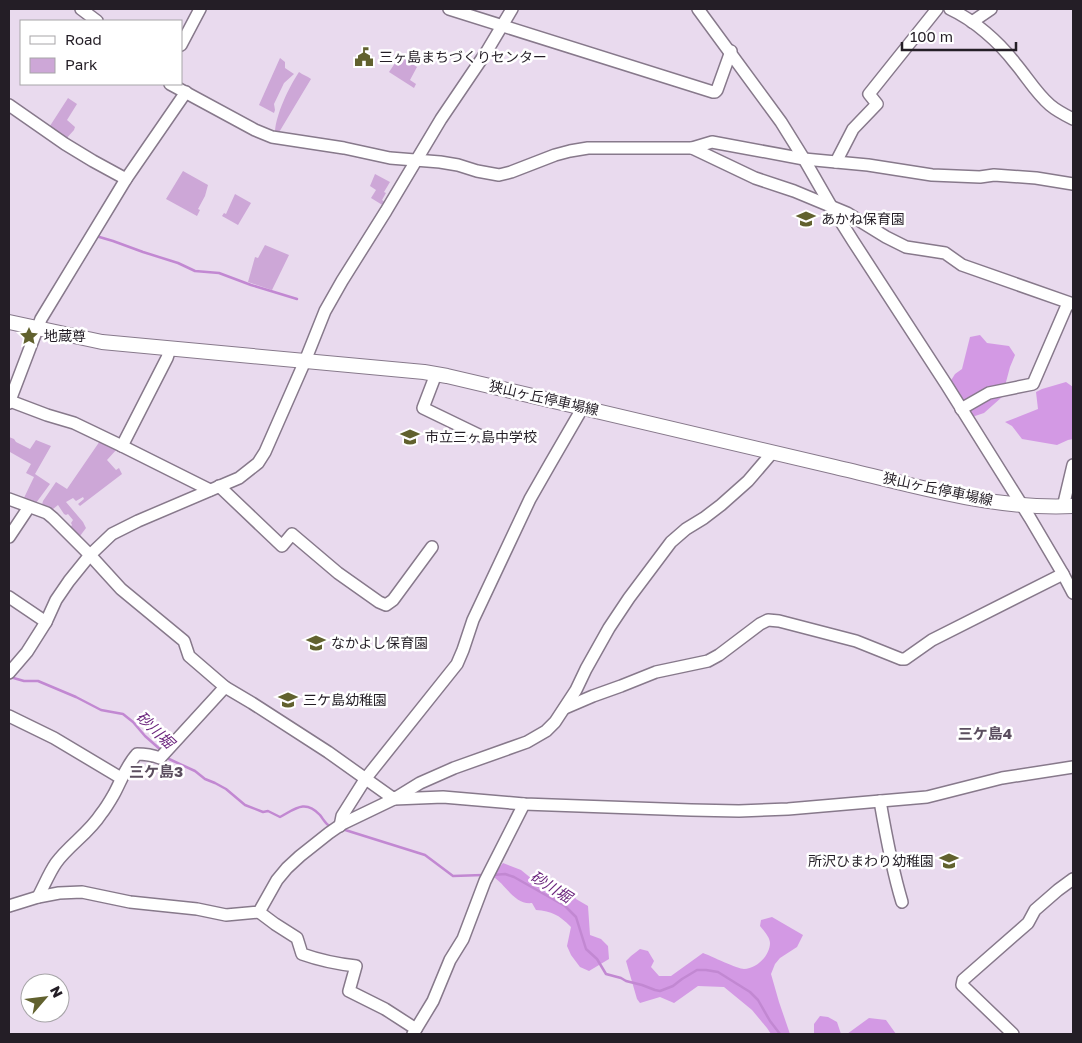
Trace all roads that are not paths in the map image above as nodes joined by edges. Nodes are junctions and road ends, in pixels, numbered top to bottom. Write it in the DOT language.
graph roads {
  1 [pos="81,9"];
  2 [pos="200,9"];
  3 [pos="449,9"];
  4 [pos="512,9"];
  5 [pos="698,9"];
  6 [pos="936,9"];
  7 [pos="950,9"];
  8 [pos="991,9"];
  9 [pos="96,20"];
  10 [pos="972,22"];
  11 [pos="502,26"];
  12 [pos="182,43"];
  13 [pos="731,51"];
  14 [pos="172,85"];
  15 [pos="186,92"];
  16 [pos="9,105"];
  17 [pos="1073,119"];
  18 [pos="692,148"];
  19 [pos="804,159"];
  20 [pos="416,160"];
  21 [pos="836,162"];
  22 [pos="126,179"];
  23 [pos="1073,184"];
  24 [pos="831,206"];
  25 [pos="1070,304"];
  26 [pos="9,322"];
  27 [pos="37,328"];
  28 [pos="170,349"];
  29 [pos="305,361"];
  30 [pos="436,374"];
  31 [pos="9,402"];
  32 [pos="583,407"];
  33 [pos="961,408"];
  34 [pos="485,438"];
  35 [pos="122,446"];
  36 [pos="772,452"];
  37 [pos="1073,465"];
  38 [pos="214,488"];
  39 [pos="9,499"];
  40 [pos="1022,505"];
  41 [pos="29,507"];
  42 [pos="1068,507"];
  43 [pos="9,538"];
  44 [pos="432,547"];
  45 [pos="90,555"];
  46 [pos="1063,574"];
  47 [pos="1073,593"];
  48 [pos="9,597"];
  49 [pos="46,622"];
  50 [pos="9,673"];
  51 [pos="225,687"];
  52 [pos="565,708"];
  53 [pos="9,716"];
  54 [pos="1073,767"];
  55 [pos="121,778"];
  56 [pos="366,778"];
  57 [pos="394,799"];
  58 [pos="880,801"];
  59 [pos="524,804"];
  60 [pos="340,826"];
  61 [pos="1073,880"];
  62 [pos="38,897"];
  63 [pos="902,902"];
  64 [pos="9,906"];
  65 [pos="259,912"];
  66 [pos="415,1032"];
  67 [pos="1013,1034"];
  1 -- 9 [label="street"];
  2 -- 12 [label="street"];
  3 -- 11 [label="street"];
  4 -- 11 [label="street"];
  5 -- 13 [label="street"];
  6 -- 21 [label="street"];
  7 -- 10 [label="street"];
  8 -- 10 [label="street"];
  10 -- 17 [label="street"];
  11 -- 13 [label="street"];
  11 -- 20 [label="street"];
  13 -- 19 [label="street"];
  14 -- 15 [label="street"];
  15 -- 20 [label="street"];
  15 -- 22 [label="street"];
  16 -- 22 [label="street"];
  18 -- 19 [label="street"];
  18 -- 20 [label="street"];
  18 -- 24 [label="street"];
  19 -- 21 [label="street"];
  19 -- 24 [label="street"];
  20 -- 29 [label="street"];
  21 -- 23 [label="street"];
  22 -- 27 [label="street"];
  24 -- 25 [label="street"];
  24 -- 33 [label="street"];
  25 -- 33 [label="street"];
  26 -- 27 [label="main road, 狭山ヶ丘停車場線"];
  27 -- 28 [label="main road, 狭山ヶ丘停車場線"];
  27 -- 31 [label="street"];
  28 -- 29 [label="main road, 狭山ヶ丘停車場線"];
  28 -- 35 [label="street"];
  29 -- 30 [label="main road, 狭山ヶ丘停車場線"];
  29 -- 38 [label="street"];
  30 -- 32 [label="main road, 狭山ヶ丘停車場線"];
  30 -- 34 [label="street"];
  31 -- 35 [label="street"];
  32 -- 36 [label="main road, 狭山ヶ丘停車場線"];
  32 -- 56 [label="street"];
  33 -- 40 [label="street"];
  35 -- 38 [label="street"];
  36 -- 40 [label="main road, 狭山ヶ丘停車場線"];
  36 -- 52 [label="street"];
  37 -- 42 [label="street"];
  38 -- 44 [label="street"];
  38 -- 45 [label="street"];
  39 -- 41 [label="street"];
  40 -- 42 [label="main road, 狭山ヶ丘停車場線"];
  40 -- 46 [label="street"];
  41 -- 43 [label="street"];
  41 -- 45 [label="street"];
  45 -- 49 [label="street"];
  45 -- 51 [label="street"];
  46 -- 47 [label="street"];
  46 -- 52 [label="street"];
  48 -- 49 [label="street"];
  49 -- 50 [label="street"];
  51 -- 55 [label="street"];
  51 -- 56 [label="street"];
  52 -- 57 [label="street"];
  53 -- 55 [label="street"];
  54 -- 58 [label="street"];
  55 -- 62 [label="street"];
  56 -- 57 [label="street"];
  56 -- 60 [label="street"];
  57 -- 59 [label="street"];
  57 -- 60 [label="street"];
  58 -- 59 [label="street"];
  58 -- 63 [label="street"];
  59 -- 66 [label="street"];
  60 -- 65 [label="street"];
  61 -- 67 [label="street"];
  62 -- 64 [label="street"];
  62 -- 65 [label="street"];
  65 -- 66 [label="street"];
}
